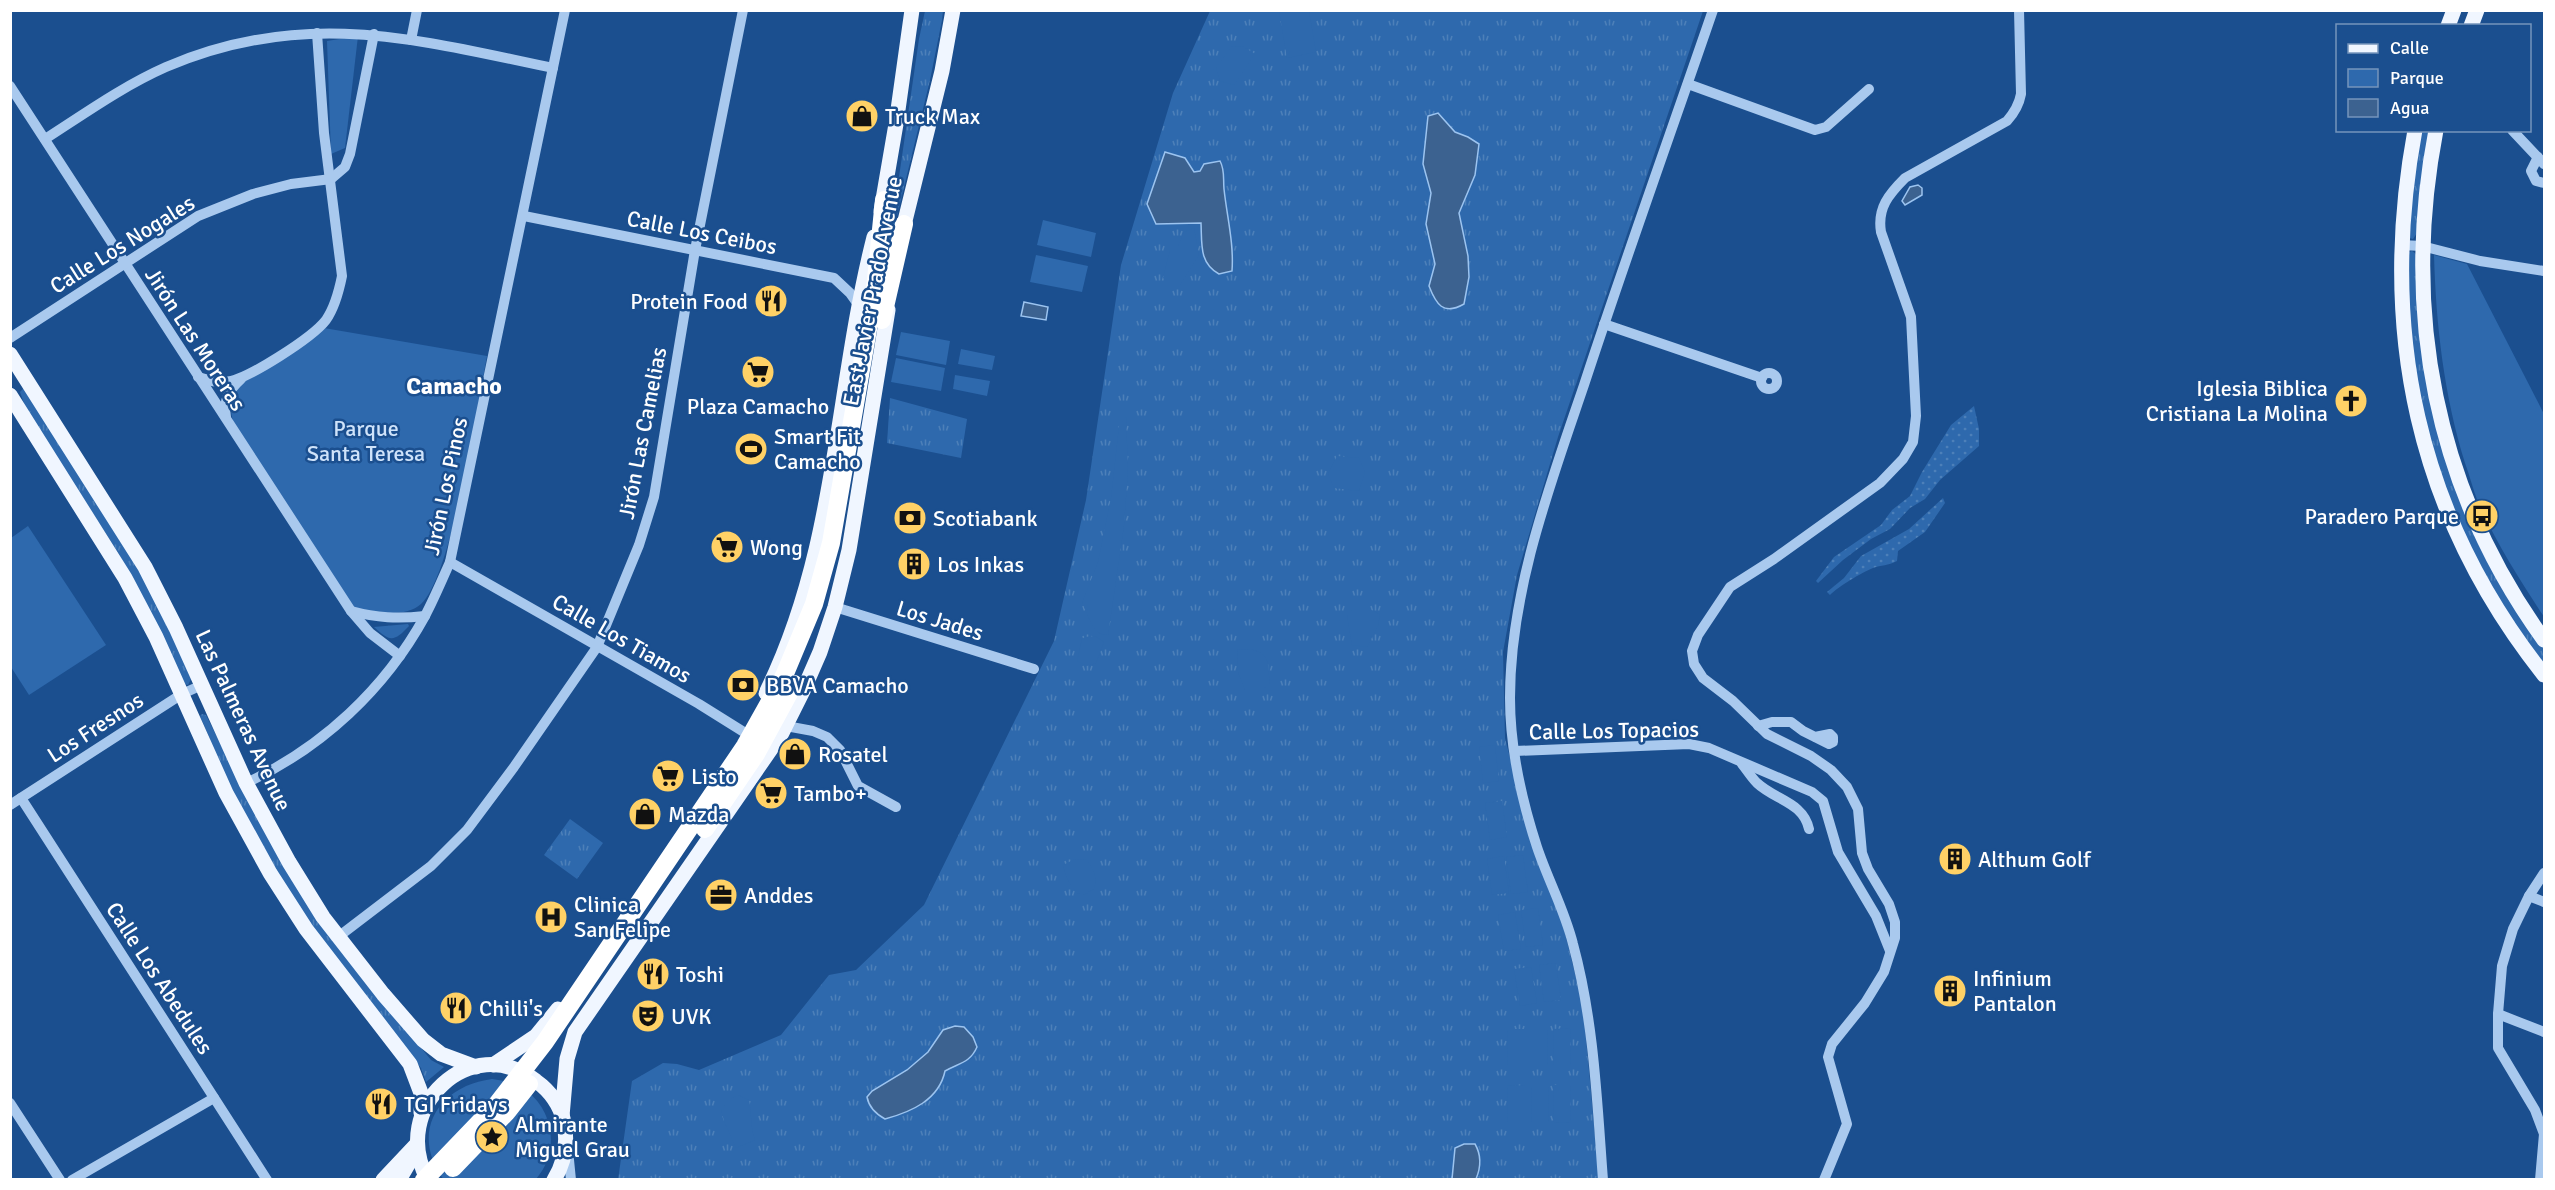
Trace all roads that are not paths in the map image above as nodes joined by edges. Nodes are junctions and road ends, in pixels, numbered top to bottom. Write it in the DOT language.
graph roads {
  1 [pos="417,10"];
  2 [pos="565,10"];
  3 [pos="743,10"];
  4 [pos="912,10"];
  5 [pos="953,10"];
  6 [pos="964,10"];
  7 [pos="1713,10"];
  8 [pos="2019,10"];
  9 [pos="317,33"];
  10 [pos="374,34"];
  11 [pos="411,39"];
  12 [pos="947,50"];
  13 [pos="553,68"];
  14 [pos="1688,84"];
  15 [pos="10,86"];
  16 [pos="1869,89"];
  17 [pos="2415,132"];
  18 [pos="2436,132"];
  19 [pos="2514,132"];
  20 [pos="45,139"];
  21 [pos="2541,161"];
  22 [pos="331,179"];
  23 [pos="2544,183"];
  24 [pos="884,200"];
  25 [pos="524,216"];
  26 [pos="904,224"];
  27 [pos="2401,244"];
  28 [pos="2422,246"];
  29 [pos="695,250"];
  30 [pos="124,263"];
  31 [pos="2544,271"];
  32 [pos="860,307"];
  33 [pos="1604,324"];
  34 [pos="10,338"];
  35 [pos="10,354"];
  36 [pos="197,376"];
  37 [pos="1762,378"];
  38 [pos="242,379"];
  39 [pos="29,382"];
  40 [pos="13,398"];
  41 [pos="227,422"];
  42 [pos="835,544"];
  43 [pos="450,562"];
  44 [pos="835,607"];
  45 [pos="351,611"];
  46 [pos="425,616"];
  47 [pos="2544,640"];
  48 [pos="597,647"];
  49 [pos="400,656"];
  50 [pos="1034,669"];
  51 [pos="2544,675"];
  52 [pos="202,685"];
  53 [pos="182,694"];
  54 [pos="214,712"];
  55 [pos="194,721"];
  56 [pos="786,726"];
  57 [pos="1758,726"];
  58 [pos="745,732"];
  59 [pos="1815,737"];
  60 [pos="1515,751"];
  61 [pos="766,757"];
  62 [pos="1742,764"];
  63 [pos="246,783"];
  64 [pos="21,798"];
  65 [pos="10,805"];
  66 [pos="896,807"];
  67 [pos="1809,829"];
  68 [pos="2544,873"];
  69 [pos="2529,896"];
  70 [pos="2544,902"];
  71 [pos="619,921"];
  72 [pos="338,937"];
  73 [pos="639,938"];
  74 [pos="1891,952"];
  75 [pos="2498,1014"];
  76 [pos="2544,1032"];
  77 [pos="493,1065"];
  78 [pos="476,1067"];
  79 [pos="214,1098"];
  80 [pos="10,1103"];
  81 [pos="421,1113"];
  82 [pos="562,1116"];
  83 [pos="566,1134"];
  84 [pos="416,1147"];
  85 [pos="60,1179"];
  86 [pos="72,1179"];
  87 [pos="267,1179"];
  88 [pos="383,1179"];
  89 [pos="399,1179"];
  90 [pos="426,1179"];
  91 [pos="441,1179"];
  92 [pos="554,1179"];
  93 [pos="571,1179"];
  94 [pos="1603,1179"];
  95 [pos="1824,1179"];
  96 [pos="2540,1179"];
  1 -- 11 [label="street"];
  2 -- 13 [label="street, Jirón Los Pinos"];
  3 -- 29 [label="street, Jirón Las Camelias"];
  4 -- 24 [label="main road, East Javier Prado Avenue"];
  5 -- 12 [label="main road, East Javier Prado Avenue"];
  6 -- 12 [label="main road"];
  7 -- 14 [label="street"];
  8 -- 57 [label="street"];
  9 -- 10 [label="street"];
  9 -- 20 [label="street"];
  9 -- 22 [label="street"];
  10 -- 11 [label="street"];
  10 -- 22 [label="street"];
  11 -- 13 [label="street"];
  12 -- 26 [label="main road, East Javier Prado Avenue"];
  13 -- 25 [label="street, Jirón Los Pinos"];
  14 -- 16 [label="street"];
  14 -- 33 [label="street"];
  15 -- 20 [label="street, Jirón Las Moreras"];
  17 -- 27 [label="main road"];
  18 -- 28 [label="main road"];
  19 -- 21 [label="street"];
  20 -- 30 [label="street, Jirón Las Moreras"];
  21 -- 23 [label="street"];
  22 -- 30 [label="street, Calle Los Nogales"];
  22 -- 38 [label="street"];
  24 -- 32 [label="main road, East Javier Prado Avenue"];
  24 -- 42 [label="highway"];
  25 -- 29 [label="street, Calle Los Ceibos"];
  25 -- 43 [label="street, Jirón Los Pinos"];
  26 -- 42 [label="highway"];
  26 -- 44 [label="main road, East Javier Prado Avenue"];
  27 -- 28 [label="street"];
  27 -- 51 [label="main road"];
  28 -- 31 [label="street"];
  28 -- 47 [label="main road"];
  29 -- 32 [label="street, Calle Los Ceibos"];
  29 -- 48 [label="street, Jirón Las Camelias"];
  30 -- 34 [label="street, Calle Los Nogales"];
  30 -- 36 [label="street, Jirón Las Moreras"];
  32 -- 58 [label="main road, East Javier Prado Avenue"];
  33 -- 37 [label="street"];
  33 -- 60 [label="street"];
  35 -- 39 [label="main road, Las Palmeras Avenue"];
  36 -- 38 [label="street"];
  36 -- 41 [label="street, Jirón Las Moreras"];
  38 -- 41 [label="street"];
  39 -- 40 [label="main road"];
  39 -- 52 [label="main road, Las Palmeras Avenue"];
  40 -- 53 [label="main road, Las Palmeras Avenue"];
  41 -- 45 [label="street, Jirón Las Moreras"];
  42 -- 90 [label="highway"];
  42 -- 91 [label="highway"];
  43 -- 46 [label="street, Jirón Los Pinos"];
  43 -- 48 [label="street, Calle Los Tiamos"];
  44 -- 50 [label="street, Los Jades"];
  44 -- 56 [label="main road, East Javier Prado Avenue"];
  45 -- 46 [label="street"];
  45 -- 49 [label="street, Jirón Las Moreras"];
  46 -- 49 [label="street, Jirón Los Pinos"];
  48 -- 58 [label="street, Calle Los Tiamos"];
  48 -- 72 [label="street, Jirón Las Camelias"];
  49 -- 63 [label="street, Jirón Los Pinos"];
  52 -- 53 [label="street, Los Fresnos"];
  52 -- 54 [label="main road, Las Palmeras Avenue"];
  53 -- 55 [label="main road, Las Palmeras Avenue"];
  53 -- 64 [label="street, Los Fresnos"];
  54 -- 55 [label="main road"];
  54 -- 63 [label="main road, Las Palmeras Avenue"];
  55 -- 81 [label="main road, Las Palmeras Avenue"];
  56 -- 61 [label="main road, East Javier Prado Avenue"];
  56 -- 66 [label="street"];
  57 -- 59 [label="street"];
  57 -- 74 [label="street"];
  58 -- 61 [label="street, Calle Los Tiamos"];
  58 -- 71 [label="main road, East Javier Prado Avenue"];
  60 -- 62 [label="street, Calle Los Topacios"];
  60 -- 94 [label="street"];
  61 -- 73 [label="main road, East Javier Prado Avenue"];
  62 -- 67 [label="street"];
  62 -- 74 [label="street, Calle Los Topacios"];
  63 -- 72 [label="main road, Las Palmeras Avenue"];
  64 -- 65 [label="street, Los Fresnos"];
  64 -- 79 [label="street, Calle Los Abedules"];
  68 -- 69 [label="street"];
  69 -- 70 [label="street"];
  69 -- 75 [label="street"];
  71 -- 73 [label="main road"];
  71 -- 77 [label="main road, East Javier Prado Avenue"];
  72 -- 78 [label="main road, Las Palmeras Avenue"];
  73 -- 82 [label="main road, East Javier Prado Avenue"];
  74 -- 95 [label="street"];
  75 -- 76 [label="street"];
  75 -- 96 [label="street"];
  77 -- 78 [label="main road"];
  77 -- 82 [label="main road"];
  78 -- 81 [label="main road"];
  79 -- 86 [label="street"];
  79 -- 87 [label="street, Calle Los Abedules"];
  80 -- 85 [label="street"];
  81 -- 84 [label="main road"];
  82 -- 83 [label="main road"];
  83 -- 92 [label="main road"];
  83 -- 93 [label="street"];
  84 -- 88 [label="main road"];
  84 -- 89 [label="main road"];
  84 -- 90 [label="main road"];
}
